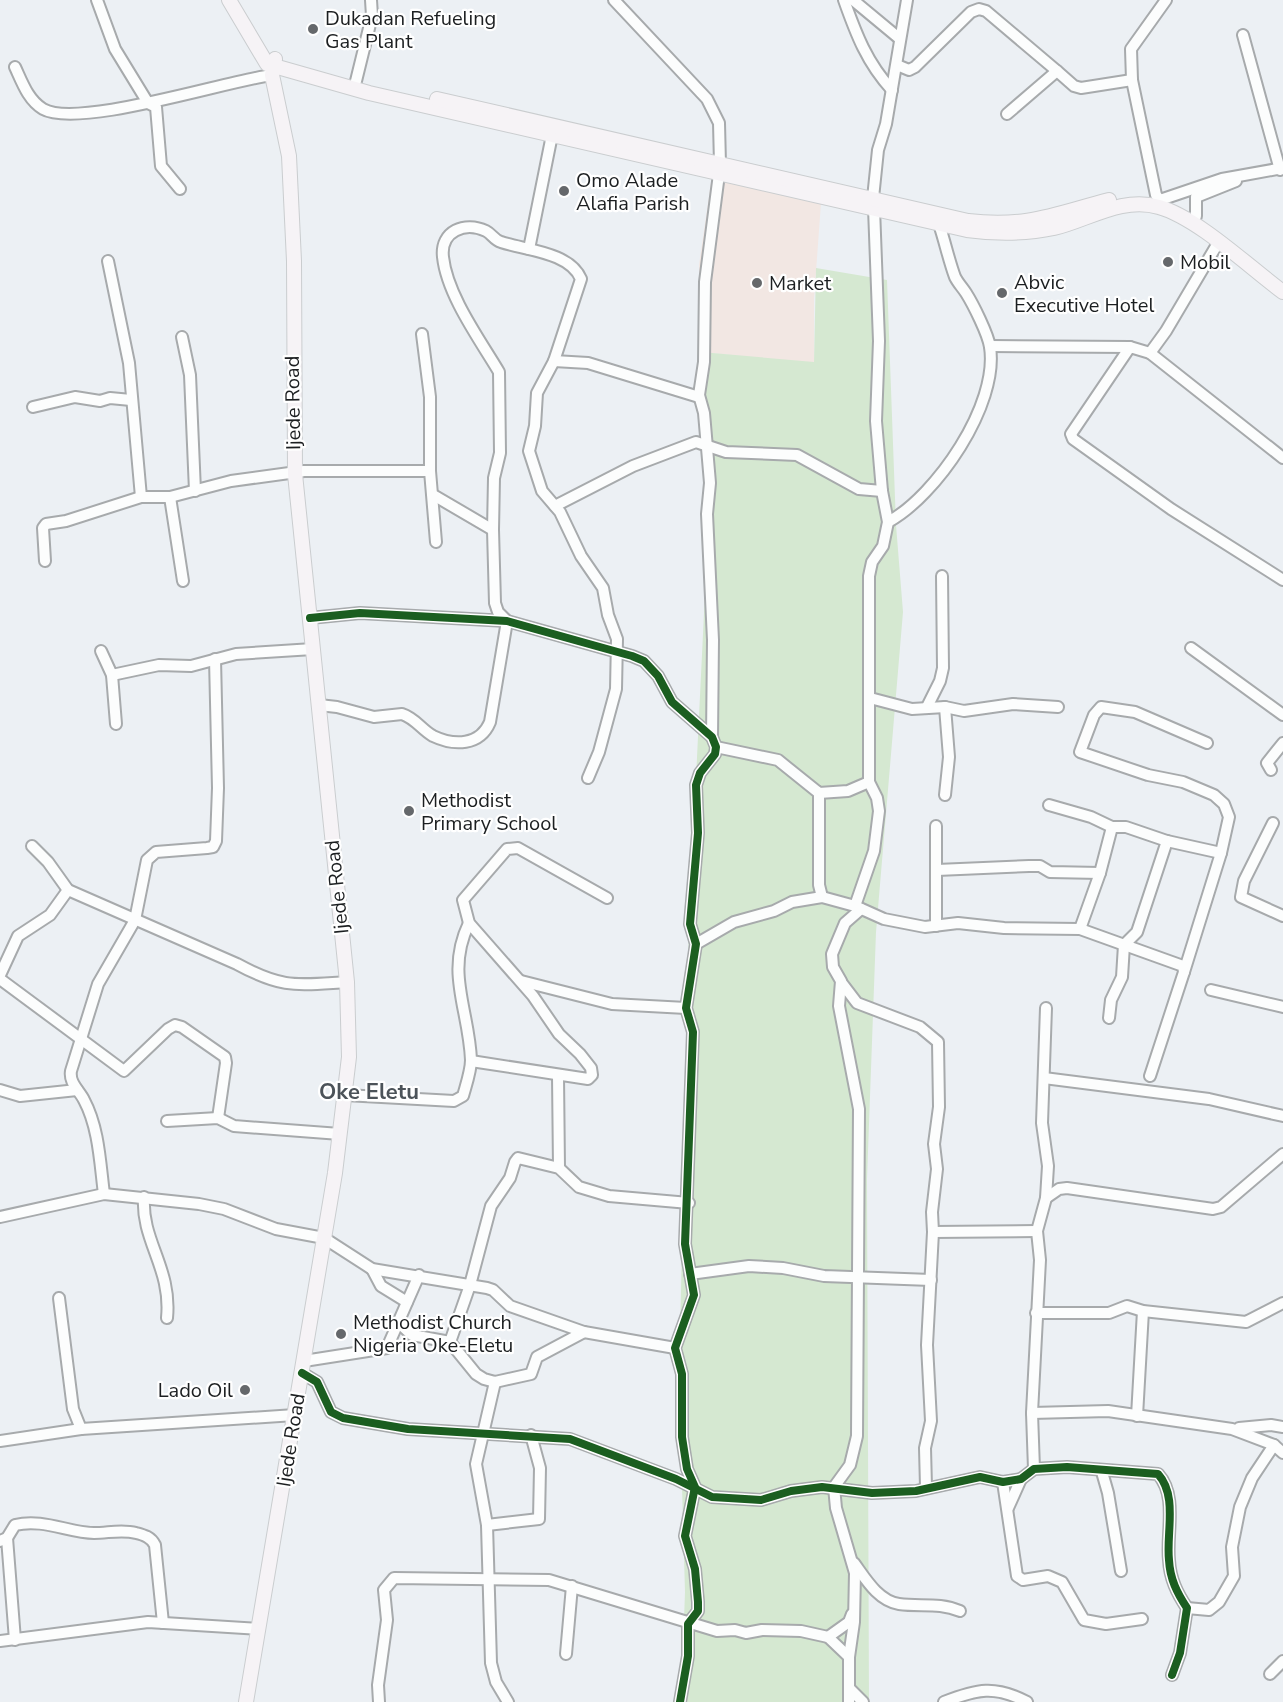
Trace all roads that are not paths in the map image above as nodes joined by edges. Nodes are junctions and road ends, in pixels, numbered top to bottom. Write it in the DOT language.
graph roads {
  1 [pos="97,0"];
  2 [pos="229,0"];
  3 [pos="238,0"];
  4 [pos="371,0"];
  5 [pos="614,0"];
  6 [pos="844,0"];
  7 [pos="853,0"];
  8 [pos="907,0"];
  9 [pos="1166,0"];
  10 [pos="1243,35"];
  11 [pos="900,39"];
  12 [pos="897,65"];
  13 [pos="15,67"];
  14 [pos="273,67"];
  15 [pos="1057,71"];
  16 [pos="1132,80"];
  17 [pos="356,81"];
  18 [pos="892,90"];
  19 [pos="148,103"];
  20 [pos="1007,114"];
  21 [pos="552,135"];
  22 [pos="719,169"];
  23 [pos="1281,169"];
  24 [pos="1245,176"];
  25 [pos="180,189"];
  26 [pos="1160,200"];
  27 [pos="874,203"];
  28 [pos="1196,216"];
  29 [pos="939,225"];
  30 [pos="1218,243"];
  31 [pos="529,249"];
  32 [pos="108,261"];
  33 [pos="1283,284"];
  34 [pos="1283,292"];
  35 [pos="422,334"];
  36 [pos="182,337"];
  37 [pos="990,346"];
  38 [pos="1130,347"];
  39 [pos="1150,353"];
  40 [pos="554,361"];
  41 [pos="699,397"];
  42 [pos="131,400"];
  43 [pos="33,406"];
  44 [pos="708,446"];
  45 [pos="1283,458"];
  46 [pos="430,471"];
  47 [pos="295,474"];
  48 [pos="195,491"];
  49 [pos="882,491"];
  50 [pos="435,496"];
  51 [pos="141,497"];
  52 [pos="170,497"];
  53 [pos="555,506"];
  54 [pos="888,522"];
  55 [pos="493,530"];
  56 [pos="436,542"];
  57 [pos="45,561"];
  58 [pos="942,576"];
  59 [pos="1283,580"];
  60 [pos="183,581"];
  61 [pos="310,618"];
  62 [pos="507,621"];
  63 [pos="1191,648"];
  64 [pos="313,649"];
  65 [pos="101,651"];
  66 [pos="618,653"];
  67 [pos="215,659"];
  68 [pos="112,675"];
  69 [pos="870,698"];
  70 [pos="319,705"];
  71 [pos="927,707"];
  72 [pos="945,707"];
  73 [pos="1058,707"];
  74 [pos="1283,714"];
  75 [pos="116,724"];
  76 [pos="1283,742"];
  77 [pos="1207,743"];
  78 [pos="717,747"];
  79 [pos="1271,770"];
  80 [pos="588,778"];
  81 [pos="869,782"];
  82 [pos="819,793"];
  83 [pos="945,795"];
  84 [pos="1048,805"];
  85 [pos="1273,823"];
  86 [pos="936,826"];
  87 [pos="1112,827"];
  88 [pos="1167,841"];
  89 [pos="32,846"];
  90 [pos="1221,853"];
  91 [pos="937,870"];
  92 [pos="1100,873"];
  93 [pos="68,891"];
  94 [pos="822,897"];
  95 [pos="607,898"];
  96 [pos="858,907"];
  97 [pos="1283,916"];
  98 [pos="135,920"];
  99 [pos="469,923"];
  100 [pos="936,926"];
  101 [pos="1080,929"];
  102 [pos="696,944"];
  103 [pos="1124,945"];
  104 [pos="1184,972"];
  105 [pos="0,977"];
  106 [pos="521,981"];
  107 [pos="841,981"];
  108 [pos="347,982"];
  109 [pos="1211,990"];
  110 [pos="1283,1007"];
  111 [pos="686,1008"];
  112 [pos="1046,1008"];
  113 [pos="1109,1018"];
  114 [pos="81,1037"];
  115 [pos="471,1062"];
  116 [pos="558,1076"];
  117 [pos="1150,1076"];
  118 [pos="1044,1078"];
  119 [pos="0,1090"];
  120 [pos="77,1090"];
  121 [pos="345,1095"];
  122 [pos="1283,1116"];
  123 [pos="218,1118"];
  124 [pos="167,1121"];
  125 [pos="340,1134"];
  126 [pos="1283,1154"];
  127 [pos="559,1168"];
  128 [pos="104,1194"];
  129 [pos="144,1197"];
  130 [pos="1046,1198"];
  131 [pos="689,1203"];
  132 [pos="0,1217"];
  133 [pos="1037,1231"];
  134 [pos="933,1232"];
  135 [pos="324,1238"];
  136 [pos="372,1269"];
  137 [pos="690,1274"];
  138 [pos="419,1275"];
  139 [pos="858,1279"];
  140 [pos="931,1280"];
  141 [pos="470,1285"];
  142 [pos="59,1298"];
  143 [pos="407,1302"];
  144 [pos="1283,1304"];
  145 [pos="1143,1311"];
  146 [pos="1036,1313"];
  147 [pos="167,1318"];
  148 [pos="399,1323"];
  149 [pos="584,1332"];
  150 [pos="450,1342"];
  151 [pos="675,1347"];
  152 [pos="303,1367"];
  153 [pos="495,1382"];
  154 [pos="1032,1413"];
  155 [pos="295,1415"];
  156 [pos="1137,1416"];
  157 [pos="1283,1427"];
  158 [pos="81,1429"];
  159 [pos="1232,1429"];
  160 [pos="485,1433"];
  161 [pos="531,1436"];
  162 [pos="0,1441"];
  163 [pos="1274,1444"];
  164 [pos="1283,1453"];
  165 [pos="687,1469"];
  166 [pos="1034,1469"];
  167 [pos="1102,1472"];
  168 [pos="676,1479"];
  169 [pos="1021,1479"];
  170 [pos="1003,1482"];
  171 [pos="834,1487"];
  172 [pos="926,1487"];
  173 [pos="695,1488"];
  174 [pos="1008,1509"];
  175 [pos="487,1525"];
  176 [pos="3,1540"];
  177 [pos="854,1562"];
  178 [pos="1120,1571"];
  179 [pos="490,1578"];
  180 [pos="572,1586"];
  181 [pos="1187,1608"];
  182 [pos="960,1611"];
  183 [pos="853,1612"];
  184 [pos="1142,1619"];
  185 [pos="163,1623"];
  186 [pos="688,1624"];
  187 [pos="259,1629"];
  188 [pos="828,1637"];
  189 [pos="15,1640"];
  190 [pos="0,1641"];
  191 [pos="566,1654"];
  192 [pos="849,1657"];
  193 [pos="1283,1661"];
  194 [pos="1270,1674"];
  195 [pos="1172,1676"];
  196 [pos="850,1689"];
  197 [pos="503,1699"];
  198 [pos="246,1702"];
  199 [pos="379,1702"];
  200 [pos="680,1702"];
  201 [pos="849,1702"];
  202 [pos="863,1702"];
  203 [pos="944,1702"];
  204 [pos="1027,1702"];
  1 -- 19 [label="street"];
  2 -- 14 [label="main road, Ijede Road"];
  3 -- 14 [label="main road, Ijede Road"];
  4 -- 17 [label="street"];
  5 -- 22 [label="street"];
  6 -- 18 [label="street"];
  7 -- 11 [label="street"];
  8 -- 11 [label="street"];
  9 -- 16 [label="street"];
  10 -- 23 [label="street"];
  11 -- 12 [label="street"];
  12 -- 15 [label="street"];
  12 -- 18 [label="street"];
  13 -- 19 [label="street"];
  14 -- 17 [label="main road"];
  14 -- 19 [label="street"];
  14 -- 21 [label="main road"];
  14 -- 47 [label="main road, Ijede Road"];
  15 -- 16 [label="street"];
  15 -- 20 [label="street"];
  16 -- 26 [label="street"];
  17 -- 22 [label="main road"];
  18 -- 27 [label="street"];
  19 -- 25 [label="street"];
  21 -- 22 [label="main road"];
  21 -- 31 [label="street"];
  22 -- 27 [label="main road"];
  22 -- 41 [label="street"];
  23 -- 24 [label="street"];
  24 -- 26 [label="street"];
  24 -- 28 [label="street"];
  26 -- 27 [label="main road"];
  26 -- 28 [label="main road"];
  27 -- 29 [label="main road"];
  27 -- 49 [label="street"];
  28 -- 33 [label="main road"];
  29 -- 30 [label="main road"];
  29 -- 37 [label="street"];
  30 -- 34 [label="main road"];
  30 -- 39 [label="street"];
  31 -- 40 [label="street"];
  31 -- 55 [label="street"];
  32 -- 42 [label="street"];
  35 -- 46 [label="street"];
  36 -- 48 [label="street"];
  37 -- 38 [label="street"];
  37 -- 54 [label="street"];
  38 -- 39 [label="street"];
  38 -- 59 [label="street"];
  39 -- 45 [label="street"];
  40 -- 41 [label="street"];
  40 -- 53 [label="street"];
  41 -- 44 [label="street"];
  42 -- 43 [label="street"];
  42 -- 51 [label="street"];
  44 -- 49 [label="street"];
  44 -- 53 [label="street"];
  44 -- 78 [label="street"];
  46 -- 47 [label="street"];
  46 -- 50 [label="street"];
  47 -- 48 [label="street"];
  47 -- 61 [label="main road, Ijede Road"];
  48 -- 52 [label="street"];
  49 -- 54 [label="street"];
  50 -- 55 [label="street"];
  50 -- 56 [label="street"];
  51 -- 52 [label="street"];
  51 -- 57 [label="street"];
  52 -- 60 [label="street"];
  53 -- 66 [label="street"];
  54 -- 69 [label="street"];
  55 -- 62 [label="street"];
  58 -- 71 [label="street"];
  61 -- 62 [label="street"];
  61 -- 64 [label="main road, Ijede Road"];
  62 -- 66 [label="street"];
  62 -- 70 [label="street"];
  63 -- 74 [label="street"];
  64 -- 67 [label="street"];
  64 -- 70 [label="main road, Ijede Road"];
  65 -- 68 [label="street"];
  66 -- 78 [label="street"];
  66 -- 80 [label="street"];
  67 -- 68 [label="street"];
  67 -- 98 [label="street"];
  68 -- 75 [label="street"];
  69 -- 71 [label="street"];
  69 -- 81 [label="street"];
  70 -- 108 [label="main road, Ijede Road"];
  71 -- 72 [label="street"];
  72 -- 73 [label="street"];
  72 -- 83 [label="street"];
  76 -- 79 [label="street"];
  77 -- 90 [label="street"];
  78 -- 82 [label="street"];
  78 -- 102 [label="street"];
  81 -- 82 [label="street"];
  81 -- 96 [label="street"];
  82 -- 94 [label="street"];
  84 -- 87 [label="street"];
  85 -- 97 [label="street"];
  86 -- 91 [label="street"];
  87 -- 88 [label="street"];
  87 -- 92 [label="street"];
  88 -- 90 [label="street"];
  88 -- 103 [label="street"];
  89 -- 93 [label="street"];
  90 -- 104 [label="street"];
  91 -- 92 [label="street"];
  91 -- 100 [label="street"];
  92 -- 101 [label="street"];
  93 -- 98 [label="street"];
  93 -- 105 [label="street"];
  94 -- 96 [label="street"];
  94 -- 102 [label="street"];
  95 -- 99 [label="street"];
  96 -- 100 [label="street"];
  96 -- 107 [label="street"];
  98 -- 108 [label="street"];
  98 -- 114 [label="street"];
  99 -- 106 [label="street"];
  99 -- 115 [label="street"];
  100 -- 101 [label="street"];
  101 -- 103 [label="street"];
  102 -- 111 [label="street"];
  103 -- 104 [label="street"];
  103 -- 113 [label="street"];
  104 -- 117 [label="street"];
  105 -- 114 [label="street"];
  106 -- 111 [label="street"];
  106 -- 116 [label="street"];
  107 -- 134 [label="street"];
  107 -- 139 [label="street"];
  108 -- 121 [label="main road, Ijede Road"];
  109 -- 110 [label="street"];
  111 -- 131 [label="street"];
  112 -- 118 [label="street"];
  114 -- 120 [label="street"];
  114 -- 123 [label="street"];
  115 -- 116 [label="street"];
  115 -- 121 [label="street"];
  116 -- 127 [label="street"];
  118 -- 122 [label="street"];
  118 -- 130 [label="street"];
  119 -- 120 [label="street"];
  120 -- 128 [label="street"];
  121 -- 125 [label="main road, Ijede Road"];
  123 -- 124 [label="street"];
  123 -- 125 [label="street"];
  125 -- 135 [label="main road, Ijede Road"];
  126 -- 130 [label="street"];
  127 -- 131 [label="street"];
  127 -- 141 [label="street"];
  128 -- 129 [label="street"];
  128 -- 132 [label="street"];
  129 -- 135 [label="street"];
  129 -- 147 [label="street"];
  130 -- 133 [label="street"];
  131 -- 137 [label="street"];
  133 -- 134 [label="street"];
  133 -- 146 [label="street"];
  134 -- 140 [label="street"];
  135 -- 136 [label="street"];
  135 -- 152 [label="main road, Ijede Road"];
  136 -- 138 [label="street"];
  136 -- 143 [label="street"];
  137 -- 139 [label="street"];
  137 -- 151 [label="street"];
  138 -- 141 [label="street"];
  138 -- 143 [label="street"];
  139 -- 140 [label="street"];
  139 -- 171 [label="street"];
  140 -- 172 [label="street"];
  141 -- 149 [label="street"];
  141 -- 150 [label="street"];
  142 -- 158 [label="street"];
  143 -- 148 [label="street"];
  144 -- 145 [label="street"];
  145 -- 146 [label="street"];
  145 -- 156 [label="street"];
  146 -- 154 [label="street"];
  148 -- 150 [label="street"];
  148 -- 152 [label="street"];
  149 -- 151 [label="street"];
  149 -- 153 [label="street"];
  150 -- 153 [label="street"];
  151 -- 165 [label="street"];
  152 -- 155 [label="main road, Ijede Road"];
  152 -- 160 [label="street"];
  153 -- 160 [label="street"];
  154 -- 156 [label="street"];
  154 -- 166 [label="street"];
  155 -- 158 [label="street"];
  155 -- 187 [label="main road, Ijede Road"];
  156 -- 159 [label="street"];
  157 -- 159 [label="street"];
  158 -- 162 [label="street"];
  159 -- 163 [label="street"];
  160 -- 161 [label="street"];
  160 -- 175 [label="street"];
  161 -- 168 [label="street"];
  161 -- 175 [label="street"];
  163 -- 164 [label="street"];
  163 -- 181 [label="street"];
  165 -- 168 [label="street"];
  165 -- 173 [label="street"];
  166 -- 167 [label="street"];
  166 -- 169 [label="street"];
  167 -- 178 [label="street"];
  167 -- 181 [label="street"];
  168 -- 173 [label="street"];
  169 -- 170 [label="street"];
  169 -- 174 [label="street"];
  170 -- 172 [label="street"];
  170 -- 174 [label="street"];
  171 -- 172 [label="street"];
  171 -- 173 [label="street"];
  171 -- 177 [label="street"];
  173 -- 186 [label="street"];
  174 -- 184 [label="street"];
  175 -- 179 [label="street"];
  176 -- 185 [label="street"];
  176 -- 189 [label="street"];
  177 -- 182 [label="street"];
  177 -- 183 [label="street"];
  179 -- 180 [label="street"];
  179 -- 197 [label="street"];
  179 -- 199 [label="street"];
  180 -- 186 [label="street"];
  180 -- 191 [label="street"];
  181 -- 195 [label="street"];
  183 -- 188 [label="street"];
  183 -- 192 [label="street"];
  185 -- 187 [label="street"];
  185 -- 189 [label="street"];
  186 -- 188 [label="street"];
  186 -- 200 [label="street"];
  187 -- 198 [label="main road, Ijede Road"];
  188 -- 192 [label="street"];
  189 -- 190 [label="street"];
  192 -- 196 [label="street"];
  193 -- 194 [label="street"];
  196 -- 201 [label="street"];
  196 -- 202 [label="street"];
  203 -- 204 [label="street"];
}
